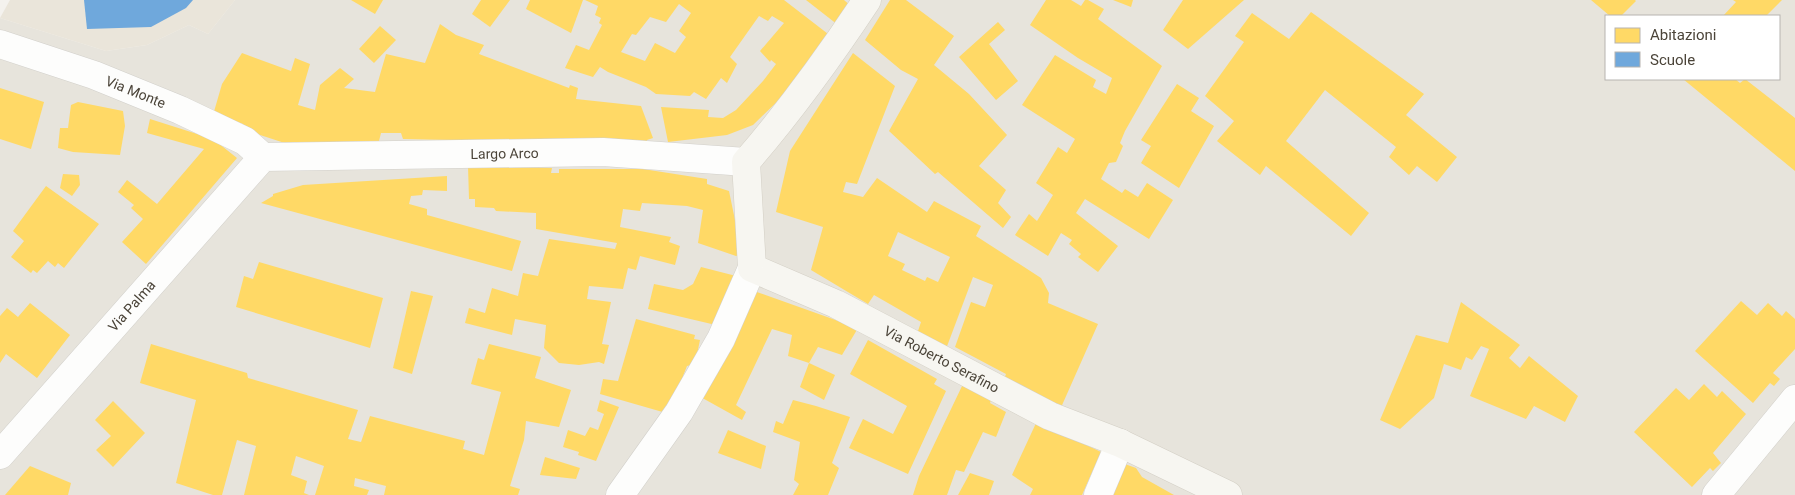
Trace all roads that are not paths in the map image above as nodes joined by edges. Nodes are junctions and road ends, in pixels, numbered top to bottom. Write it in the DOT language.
graph roads {
  1 [pos="867,0"];
  2 [pos="0,44"];
  3 [pos="263,157"];
  4 [pos="746,162"];
  5 [pos="752,268"];
  6 [pos="1795,398"];
  7 [pos="1120,443"];
  8 [pos="0,455"];
  9 [pos="620,495"];
  10 [pos="1098,495"];
  11 [pos="1228,495"];
  12 [pos="1716,495"];
  1 -- 4 [label="main road"];
  2 -- 3 [label="street, Via Monte"];
  3 -- 4 [label="street, Largo Arco"];
  3 -- 8 [label="street, Via Palma"];
  4 -- 5 [label="main road"];
  5 -- 7 [label="main road, Via Roberto Serafino"];
  5 -- 9 [label="street"];
  6 -- 12 [label="street"];
  7 -- 10 [label="street"];
  7 -- 11 [label="main road, Via Roberto Serafino"];
}
